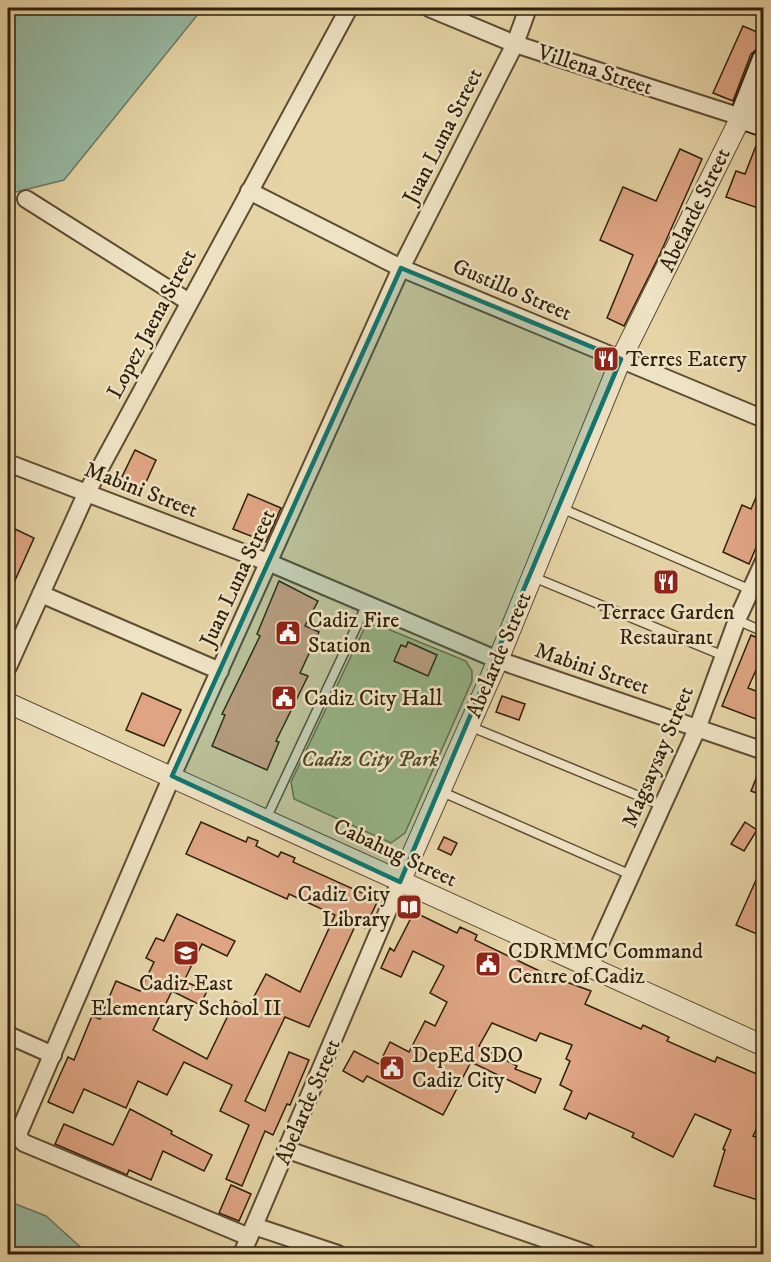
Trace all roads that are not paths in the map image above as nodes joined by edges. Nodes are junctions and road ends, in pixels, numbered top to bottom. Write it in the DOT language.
graph roads {
  1 [pos="349,8"];
  2 [pos="429,8"];
  3 [pos="528,8"];
  4 [pos="515,44"];
  5 [pos="764,59"];
  6 [pos="741,117"];
  7 [pos="764,125"];
  8 [pos="249,191"];
  9 [pos="26,199"];
  10 [pos="401,268"];
  11 [pos="189,302"];
  12 [pos="621,359"];
  13 [pos="764,419"];
  14 [pos="8,464"];
  15 [pos="87,494"];
  16 [pos="560,508"];
  17 [pos="764,561"];
  18 [pos="270,563"];
  19 [pos="532,576"];
  20 [pos="751,590"];
  21 [pos="41,594"];
  22 [pos="366,606"];
  23 [pos="737,620"];
  24 [pos="764,632"];
  25 [pos="724,656"];
  26 [pos="498,660"];
  27 [pos="8,667"];
  28 [pos="220,671"];
  29 [pos="8,703"];
  30 [pos="469,726"];
  31 [pos="697,729"];
  32 [pos="764,751"];
  33 [pos="172,776"];
  34 [pos="440,791"];
  35 [pos="663,806"];
  36 [pos="266,819"];
  37 [pos="631,875"];
  38 [pos="400,882"];
  39 [pos="589,968"];
  40 [pos="8,1035"];
  41 [pos="764,1046"];
  42 [pos="53,1055"];
  43 [pos="288,1150"];
  44 [pos="252,1232"];
  45 [pos="242,1254"];
  46 [pos="338,1254"];
  47 [pos="588,1254"];
  1 -- 8 [label="street, Lopez Jaena Street"];
  2 -- 4 [label="street, Villena Street"];
  3 -- 4 [label="street, Juan Luna Street"];
  4 -- 6 [label="street, Villena Street"];
  4 -- 10 [label="street, Juan Luna Street"];
  5 -- 6 [label="main road, Abelarde Street"];
  6 -- 7 [label="main road, Villena Street"];
  6 -- 12 [label="street, Abelarde Street"];
  8 -- 10 [label="street, Gustillo Street"];
  8 -- 11 [label="street, Lopez Jaena Street"];
  9 -- 11 [label="street"];
  10 -- 12 [label="street, Gustillo Street"];
  10 -- 18 [label="street, Juan Luna Street"];
  11 -- 15 [label="street, Lopez Jaena Street"];
  12 -- 13 [label="street, Gustillo Street"];
  12 -- 16 [label="street, Abelarde Street"];
  14 -- 15 [label="street, Mabini Street"];
  15 -- 18 [label="street, Mabini Street"];
  15 -- 21 [label="street, Lopez Jaena Street"];
  16 -- 19 [label="street, Abelarde Street"];
  16 -- 20 [label="lane"];
  17 -- 20 [label="street, Magsaysay Street"];
  18 -- 22 [label="street, Mabini Street"];
  18 -- 28 [label="street, Juan Luna Street"];
  19 -- 25 [label="lane"];
  19 -- 26 [label="street, Abelarde Street"];
  20 -- 23 [label="street, Magsaysay Street"];
  21 -- 27 [label="street, Lopez Jaena Street"];
  21 -- 28 [label="street"];
  22 -- 26 [label="street, Mabini Street"];
  22 -- 36 [label="lane"];
  23 -- 24 [label="lane"];
  23 -- 25 [label="street, Magsaysay Street"];
  25 -- 31 [label="street, Magsaysay Street"];
  26 -- 30 [label="street, Abelarde Street"];
  26 -- 31 [label="street, Mabini Street"];
  28 -- 33 [label="street, Juan Luna Street"];
  29 -- 33 [label="street, Cabahug Street"];
  30 -- 34 [label="street, Abelarde Street"];
  30 -- 35 [label="lane"];
  31 -- 32 [label="street, Mabini Street"];
  31 -- 35 [label="street, Magsaysay Street"];
  33 -- 36 [label="street, Cabahug Street"];
  33 -- 42 [label="street, Juan Luna Street"];
  34 -- 37 [label="lane"];
  34 -- 38 [label="street, Abelarde Street"];
  35 -- 37 [label="street, Magsaysay Street"];
  36 -- 38 [label="street, Cabahug Street"];
  37 -- 39 [label="street, Magsaysay Street"];
  38 -- 39 [label="street, Cabahug Street"];
  38 -- 43 [label="street, Abelarde Street"];
  39 -- 41 [label="street, Cabahug Street"];
  40 -- 42 [label="street"];
  42 -- 44 [label="street, Juan Luna Street"];
  43 -- 44 [label="street, Abelarde Street"];
  43 -- 47 [label="street"];
  44 -- 45 [label="street, Abelarde Street"];
  44 -- 46 [label="street"];
}
